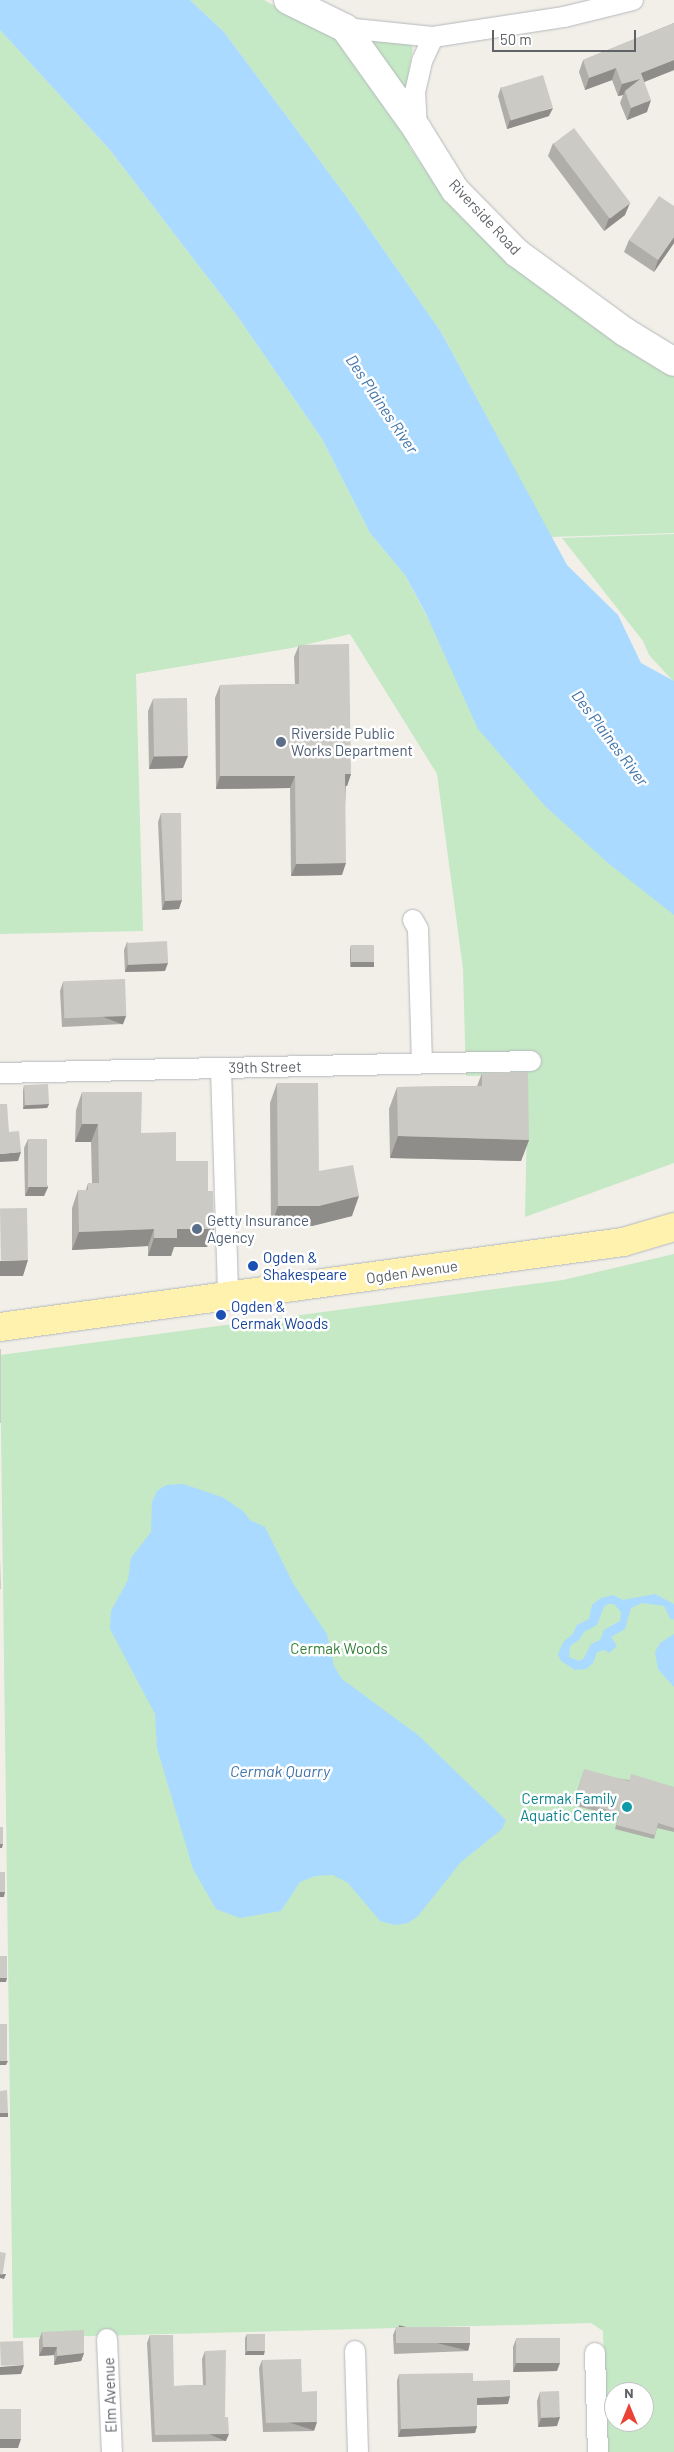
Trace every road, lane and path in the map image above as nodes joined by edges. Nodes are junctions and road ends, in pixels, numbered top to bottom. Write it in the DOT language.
graph roads {
  1 [pos="288,0"];
  2 [pos="633,0"];
  3 [pos="345,28"];
  4 [pos="433,36"];
  5 [pos="417,129"];
  6 [pos="674,362"];
  7 [pos="413,920"];
  8 [pos="531,1060"];
  9 [pos="422,1063"];
  10 [pos="221,1068"];
  11 [pos="0,1073"];
  12 [pos="674,1227"];
  13 [pos="228,1297"];
  14 [pos="0,1327"];
  15 [pos="108,2339"];
  16 [pos="355,2351"];
  17 [pos="595,2353"];
  18 [pos="112,2452"];
  19 [pos="358,2452"];
  20 [pos="598,2452"];
  1 -- 3 [label="street, Riverside Road"];
  2 -- 4 [label="street"];
  3 -- 4 [label="street"];
  3 -- 5 [label="street, Riverside Road"];
  4 -- 5 [label="street"];
  5 -- 6 [label="street, Riverside Road"];
  7 -- 9 [label="street"];
  8 -- 9 [label="street, 39th Street"];
  9 -- 10 [label="street, 39th Street"];
  10 -- 11 [label="street, 39th Street"];
  10 -- 13 [label="street"];
  12 -- 13 [label="main road, Ogden Avenue"];
  13 -- 14 [label="main road, Ogden Avenue"];
  15 -- 18 [label="street, Elm Avenue"];
  16 -- 19 [label="street"];
  17 -- 20 [label="street"];
}
